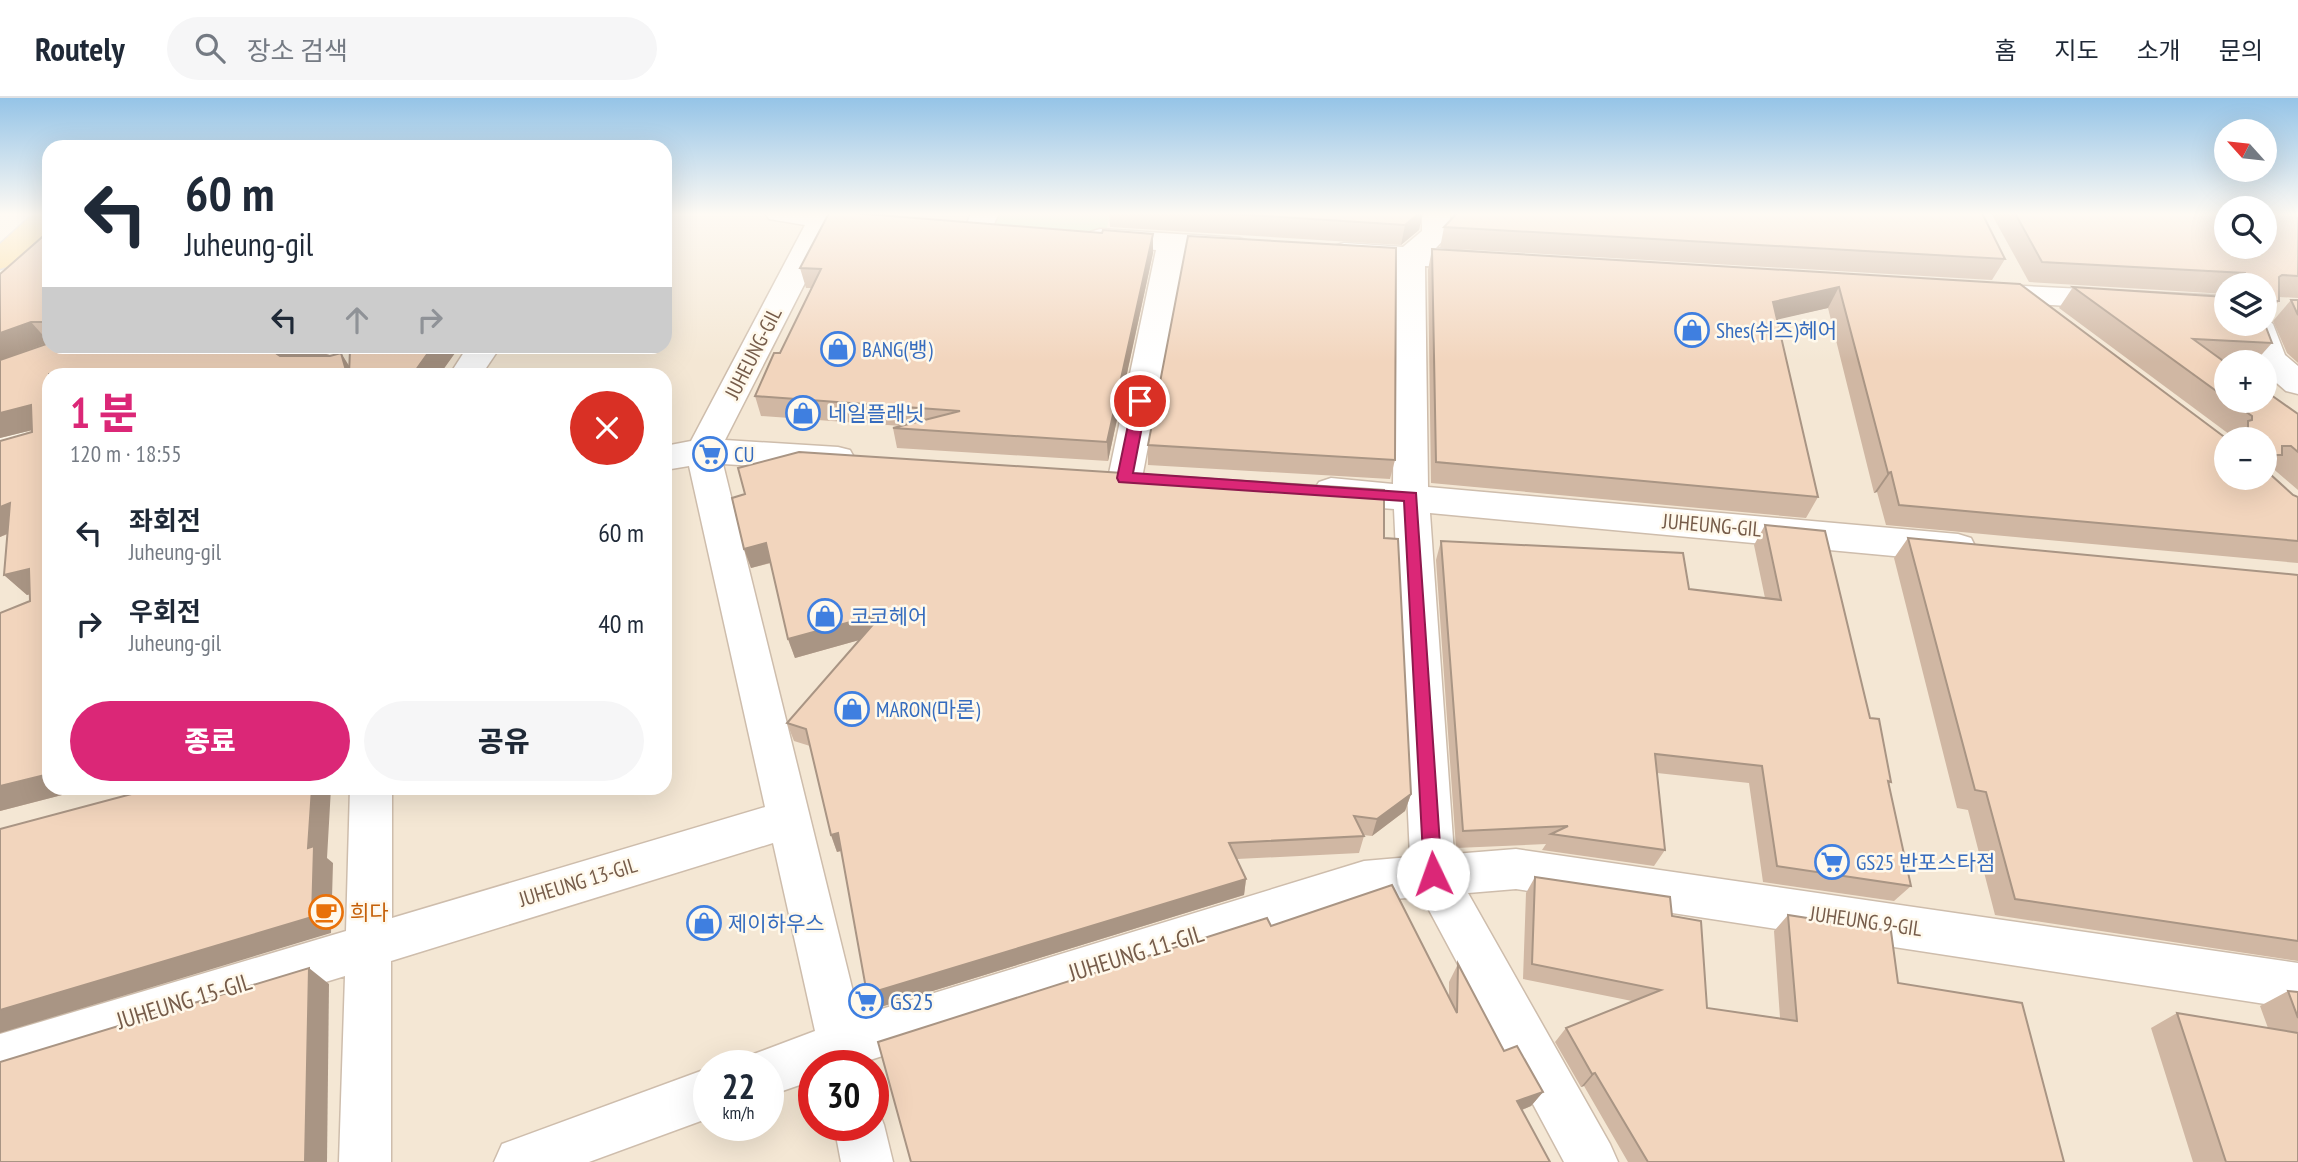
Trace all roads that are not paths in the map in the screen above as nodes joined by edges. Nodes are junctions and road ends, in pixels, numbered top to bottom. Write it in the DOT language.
graph roads {
  1 [pos="797,263"];
  2 [pos="1168,263"];
  3 [pos="1410,263"];
  4 [pos="2012,284"];
  5 [pos="1949,291"];
  6 [pos="2214,305"];
  7 [pos="2060,328"];
  8 [pos="2268,336"];
  9 [pos="2298,383"];
  10 [pos="684,454"];
  11 [pos="866,461"];
  12 [pos="1125,478"];
  13 [pos="1302,489"];
  14 [pos="1411,496"];
  15 [pos="1984,551"];
  16 [pos="371,795"];
  17 [pos="788,819"];
  18 [pos="1433,874"];
  19 [pos="369,945"];
  20 [pos="2298,986"];
  21 [pos="843,1050"];
  22 [pos="859,1050"];
  23 [pos="0,1058"];
  24 [pos="693,1099"];
  25 [pos="862,1141"];
  26 [pos="365,1162"];
  27 [pos="520,1162"];
  28 [pos="867,1162"];
  29 [pos="1592,1162"];
  1 -- 10 [label="street, JUHEUNG-GIL"];
  2 -- 12 [label="street"];
  3 -- 14 [label="street"];
  4 -- 5 [label="street"];
  4 -- 6 [label="street"];
  4 -- 7 [label="street"];
  8 -- 9 [label="street"];
  10 -- 11 [label="street"];
  10 -- 17 [label="street"];
  13 -- 14 [label="street, JUHEUNG-GIL"];
  14 -- 15 [label="street, JUHEUNG-GIL"];
  14 -- 18 [label="street"];
  16 -- 19 [label="street"];
  17 -- 19 [label="street, JUHEUNG 13-GIL"];
  17 -- 21 [label="street"];
  18 -- 20 [label="street, JUHEUNG 9-GIL"];
  18 -- 22 [label="street, JUHEUNG 11-GIL"];
  18 -- 29 [label="street"];
  19 -- 23 [label="street, JUHEUNG 15-GIL"];
  19 -- 26 [label="street"];
  24 -- 27 [label="street"];
  25 -- 28 [label="street"];
}
